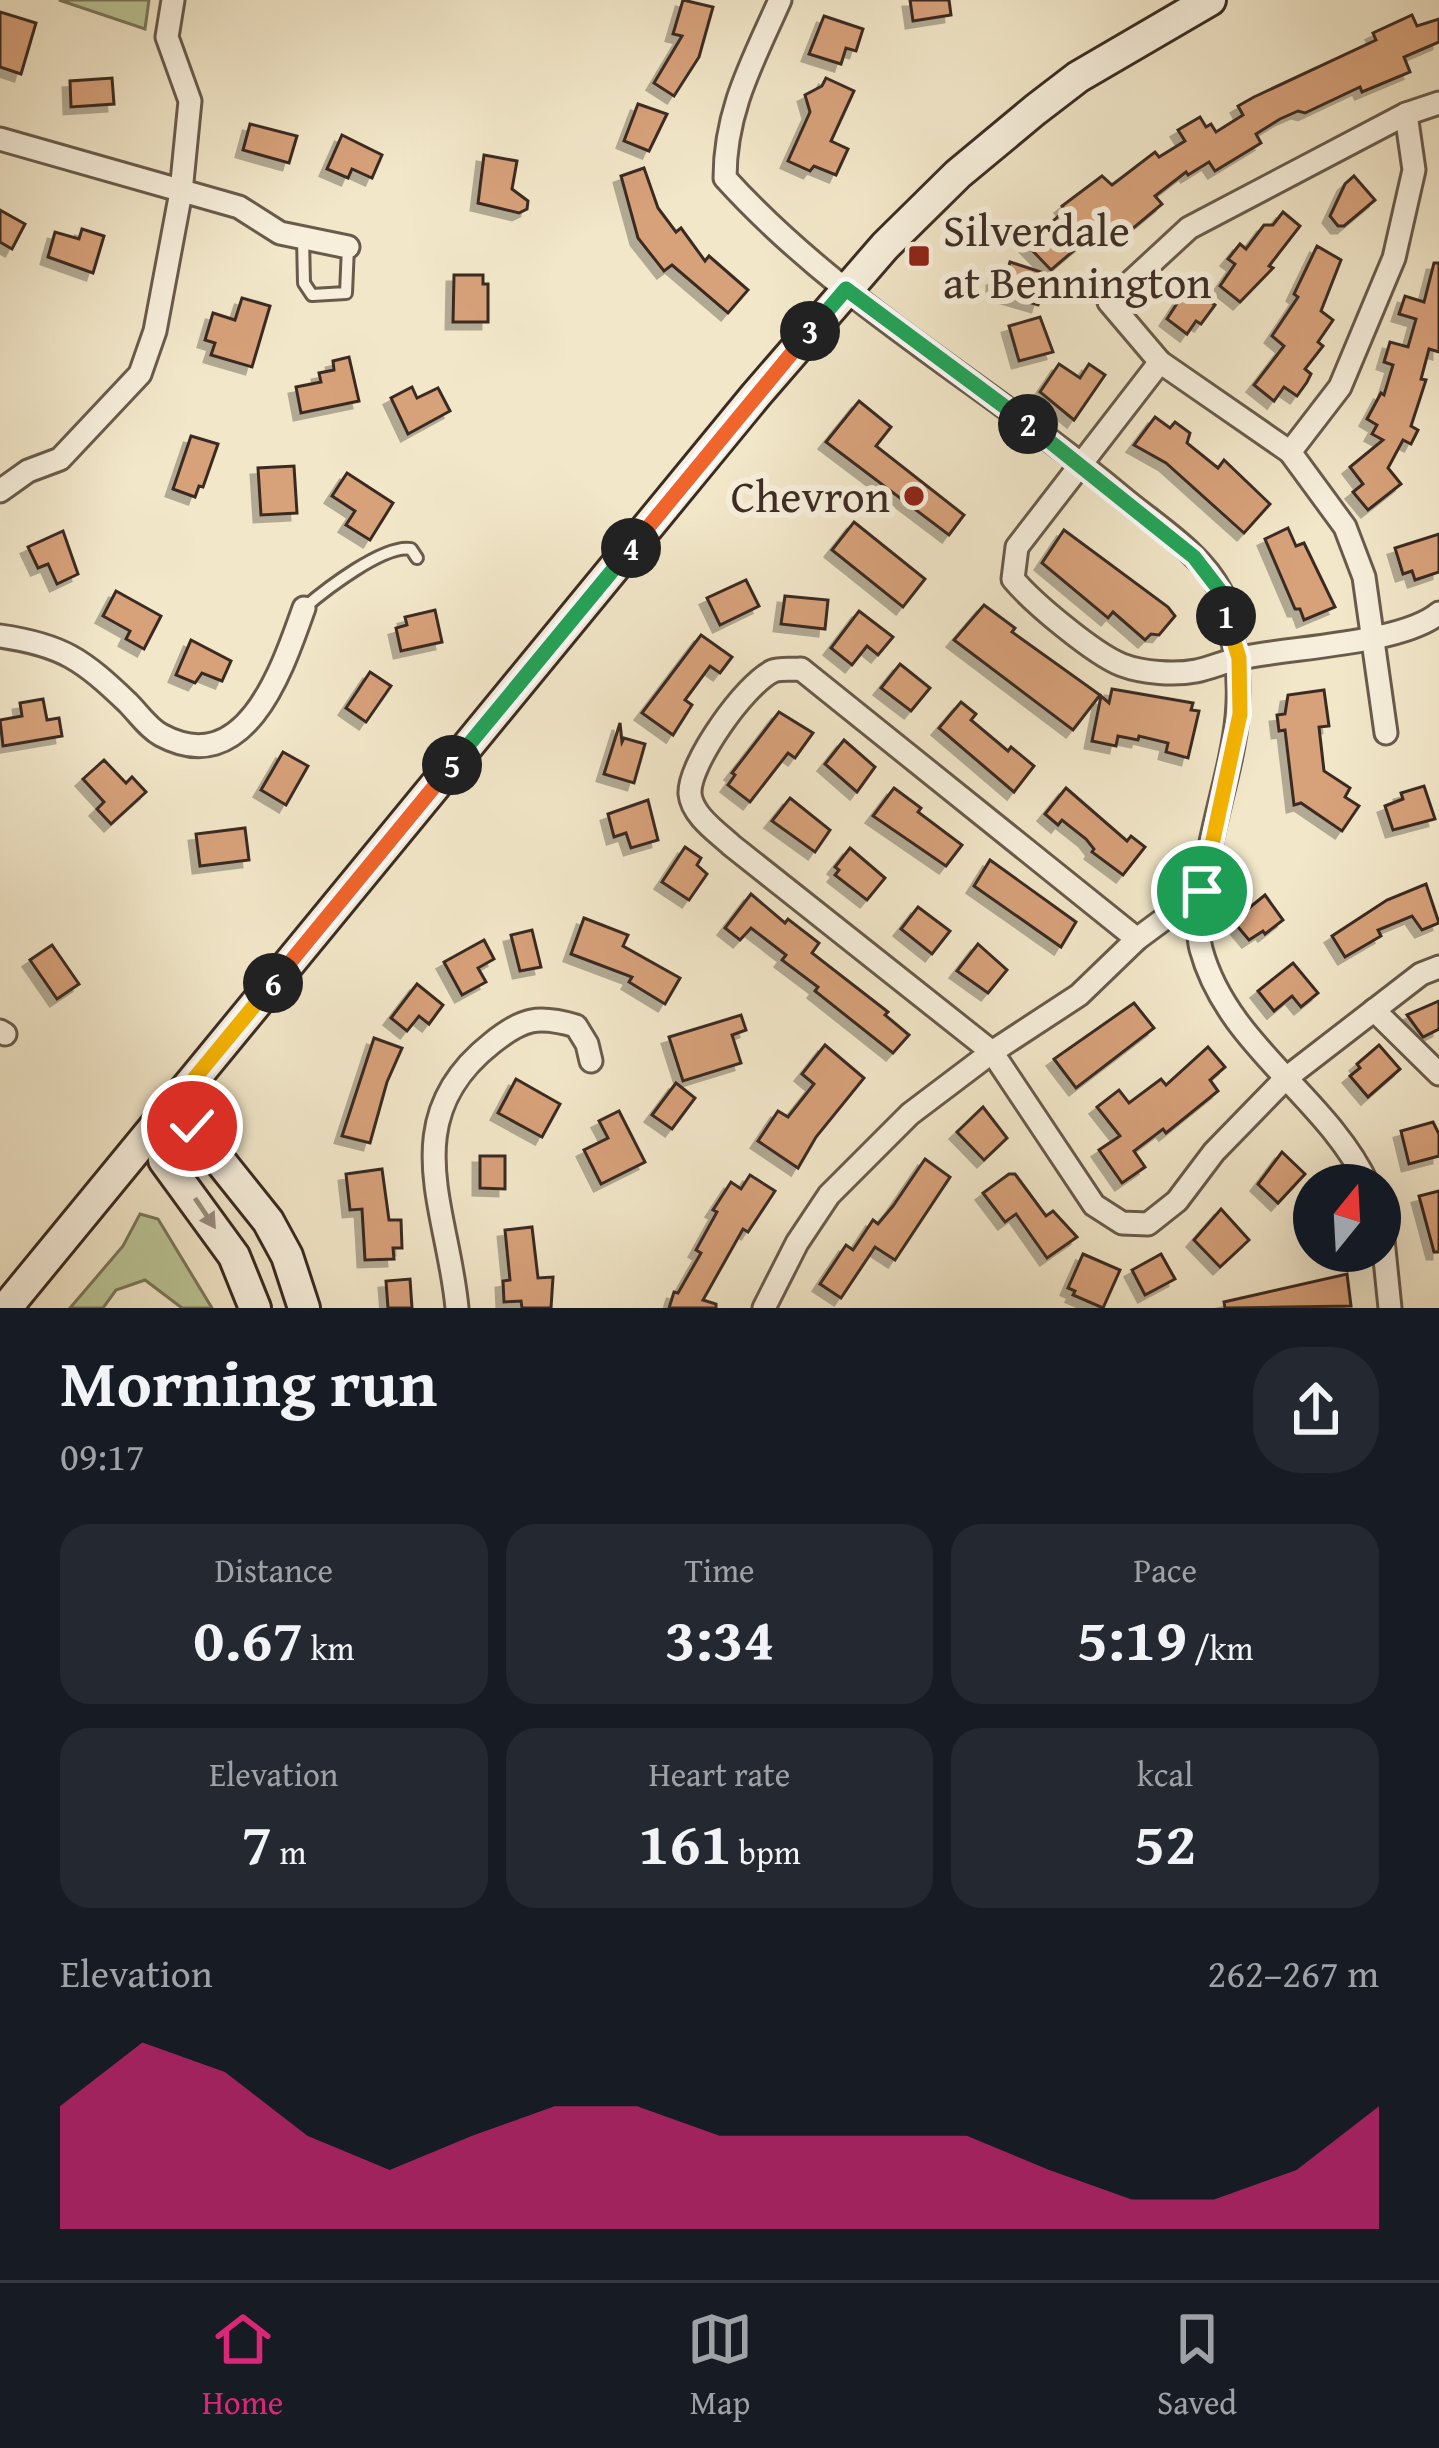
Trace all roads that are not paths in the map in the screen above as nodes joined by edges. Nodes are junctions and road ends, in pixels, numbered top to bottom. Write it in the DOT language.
graph roads {
  1 [pos="173,0"];
  2 [pos="780,0"];
  3 [pos="1210,0"];
  4 [pos="1439,103"];
  5 [pos="1406,114"];
  6 [pos="0,139"];
  7 [pos="181,192"];
  8 [pos="303,238"];
  9 [pos="347,247"];
  10 [pos="846,289"];
  11 [pos="1160,362"];
  12 [pos="1290,452"];
  13 [pos="1081,463"];
  14 [pos="0,491"];
  15 [pos="417,558"];
  16 [pos="304,608"];
  17 [pos="1439,613"];
  18 [pos="0,635"];
  19 [pos="1373,635"];
  20 [pos="1239,658"];
  21 [pos="1386,733"];
  22 [pos="1202,891"];
  23 [pos="1137,939"];
  24 [pos="1439,968"];
  25 [pos="1374,1010"];
  26 [pos="992,1052"];
  27 [pos="591,1060"];
  28 [pos="1439,1074"];
  29 [pos="1285,1079"];
  30 [pos="161,1119"];
  31 [pos="1354,1164"];
  32 [pos="1386,1272"];
  33 [pos="6,1308"];
  34 [pos="255,1308"];
  35 [pos="304,1308"];
  36 [pos="457,1308"];
  37 [pos="764,1308"];
  38 [pos="1390,1308"];
  1 -- 7 [label="street"];
  2 -- 10 [label="street"];
  3 -- 10 [label="main road"];
  4 -- 5 [label="street"];
  5 -- 11 [label="street"];
  5 -- 12 [label="street"];
  6 -- 7 [label="street"];
  7 -- 8 [label="street"];
  7 -- 14 [label="street"];
  8 -- 9 [label="street"];
  8 -- 9 [label="lane"];
  10 -- 13 [label="street"];
  10 -- 30 [label="main road"];
  11 -- 12 [label="street"];
  11 -- 13 [label="street"];
  12 -- 19 [label="street"];
  13 -- 20 [label="street"];
  13 -- 20 [label="street"];
  15 -- 16 [label="lane"];
  16 -- 18 [label="street"];
  17 -- 19 [label="street"];
  19 -- 20 [label="street"];
  19 -- 21 [label="street"];
  20 -- 22 [label="street"];
  22 -- 23 [label="street"];
  22 -- 29 [label="street"];
  23 -- 26 [label="street"];
  23 -- 26 [label="street"];
  24 -- 25 [label="street"];
  25 -- 28 [label="street"];
  25 -- 29 [label="street"];
  26 -- 29 [label="street"];
  26 -- 37 [label="street"];
  27 -- 36 [label="street"];
  29 -- 31 [label="street"];
  30 -- 33 [label="main road"];
  30 -- 34 [label="main road, one-way"];
  30 -- 35 [label="main road"];
  32 -- 38 [label="street"];
}
